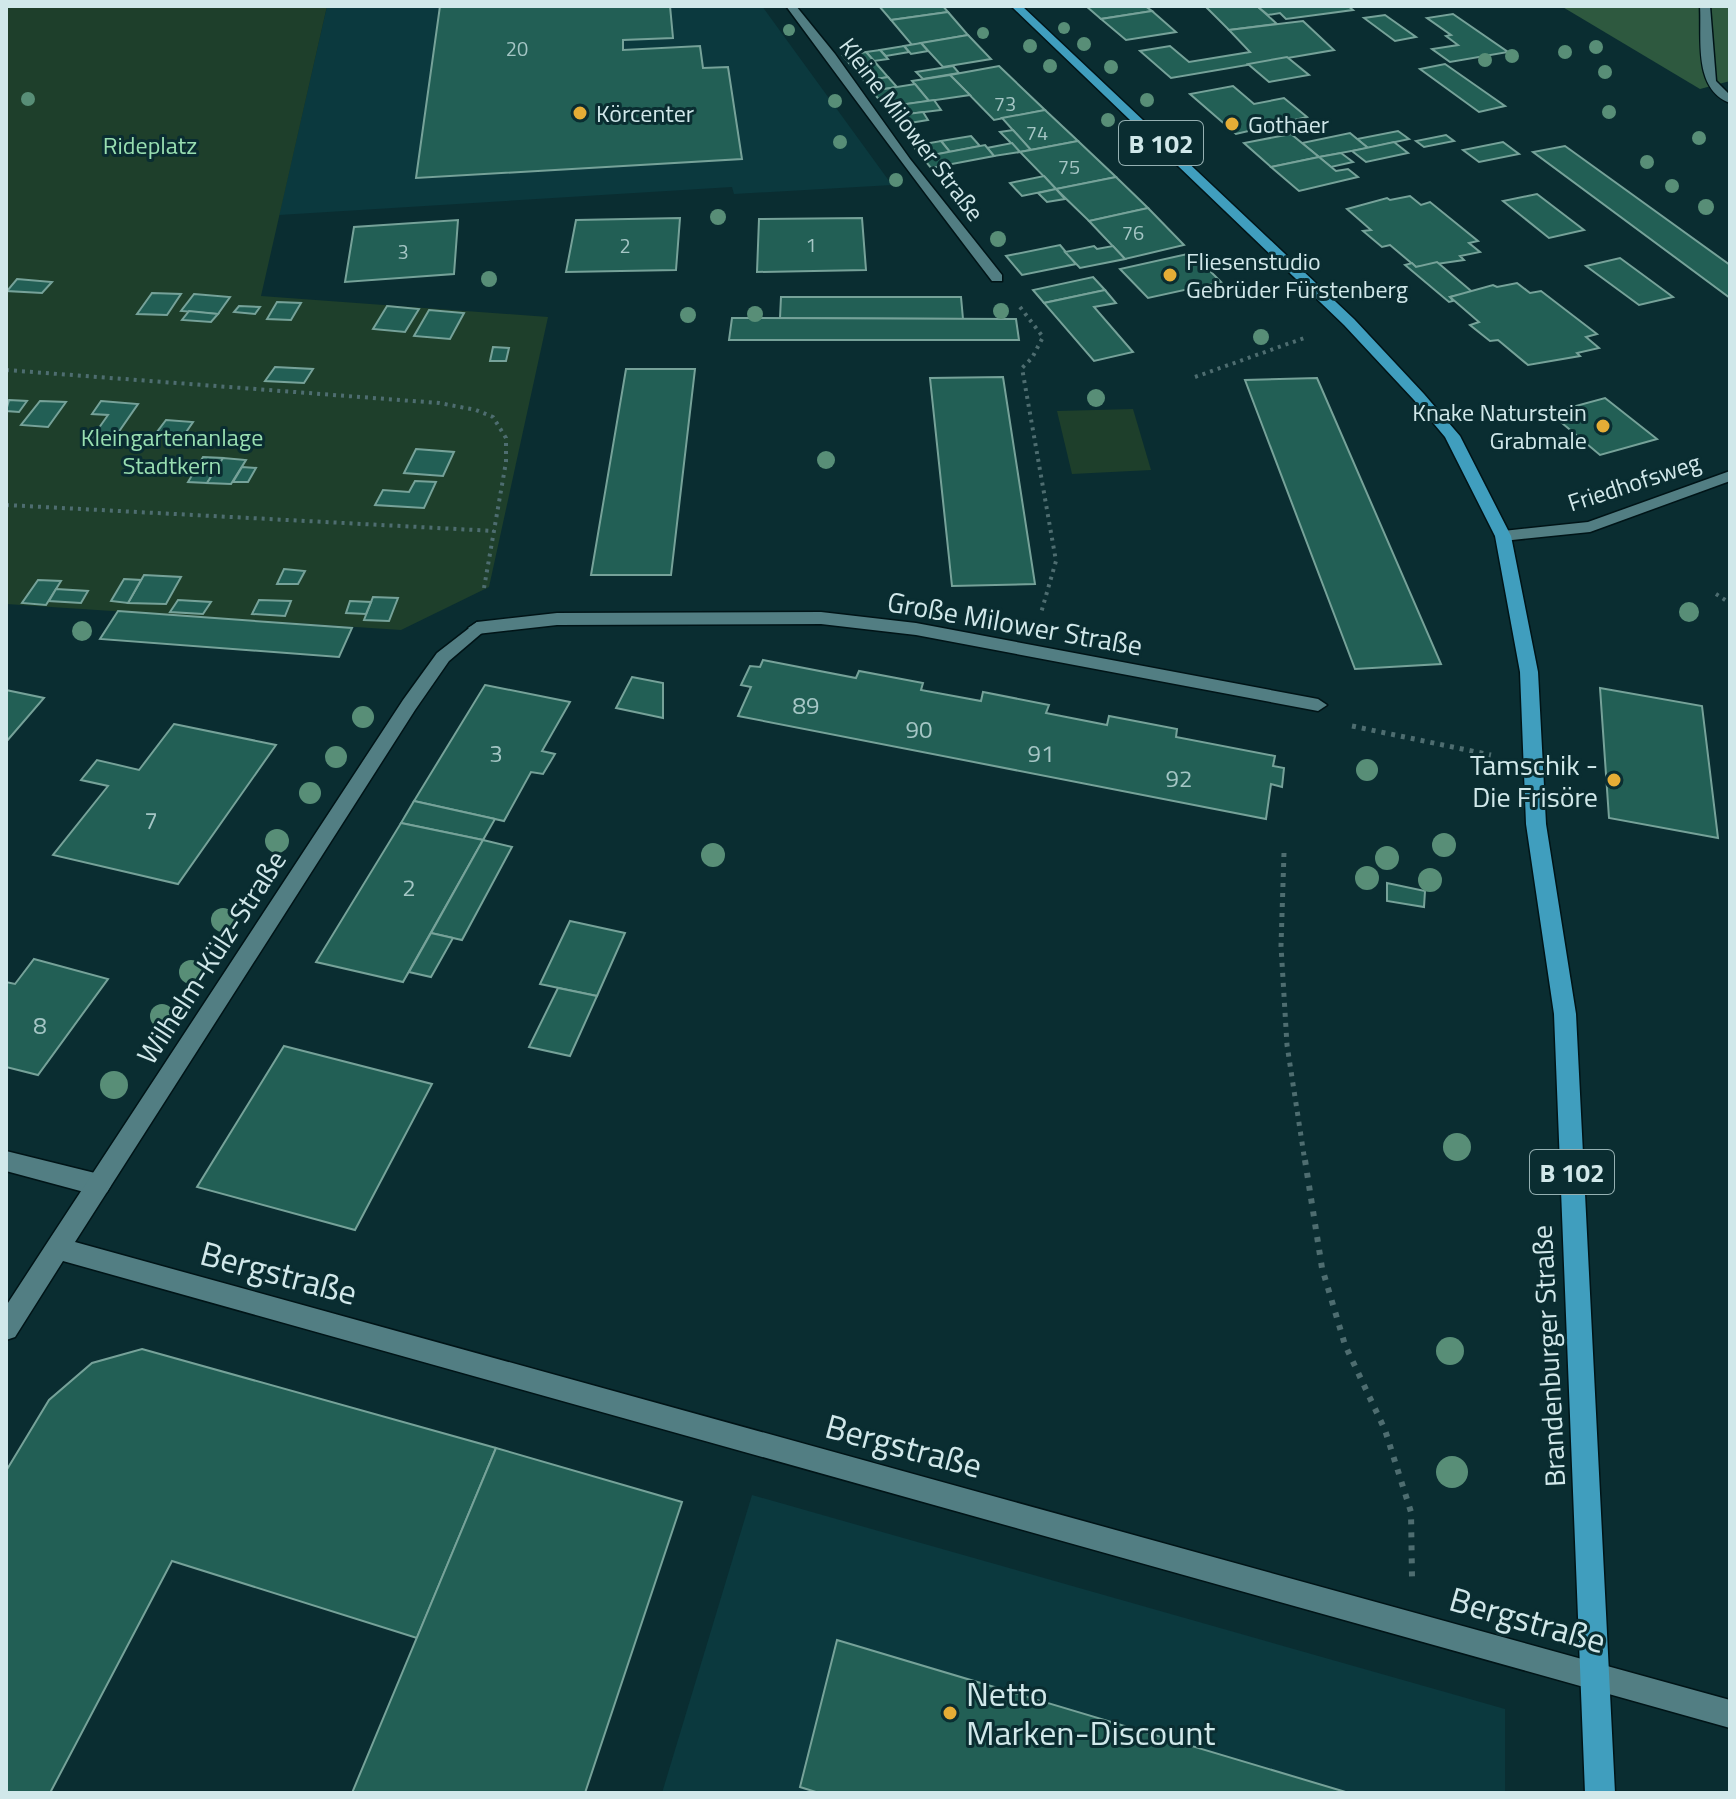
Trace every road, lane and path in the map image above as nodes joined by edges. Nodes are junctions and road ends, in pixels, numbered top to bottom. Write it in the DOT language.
graph roads {
  1 [pos="791,6"];
  2 [pos="1016,6"];
  3 [pos="1705,6"];
  4 [pos="1730,100"];
  5 [pos="997,278"];
  6 [pos="1349,322"];
  7 [pos="6,370"];
  8 [pos="1195,377"];
  9 [pos="1730,476"];
  10 [pos="6,505"];
  11 [pos="494,531"];
  12 [pos="1503,536"];
  13 [pos="486,580"];
  14 [pos="1716,594"];
  15 [pos="1730,603"];
  16 [pos="477,628"];
  17 [pos="1029,652"];
  18 [pos="1318,705"];
  19 [pos="1531,764"];
  20 [pos="1284,853"];
  21 [pos="6,1161"];
  22 [pos="99,1185"];
  23 [pos="57,1248"];
  24 [pos="6,1328"];
  25 [pos="1413,1623"];
  26 [pos="1595,1675"];
  27 [pos="1730,1714"];
  28 [pos="1600,1793"];
  1 -- 5 [label="street, Kleine Milower Straße"];
  2 -- 6 [label="main road, B 102"];
  3 -- 4 [label="street"];
  5 -- 17 [label="path"];
  6 -- 8 [label="path"];
  6 -- 12 [label="main road, B 102"];
  7 -- 11 [label="path"];
  9 -- 12 [label="street, Friedhofsweg"];
  10 -- 11 [label="path"];
  11 -- 13 [label="path"];
  12 -- 19 [label="main road, Brandenburger Straße / B 102"];
  14 -- 15 [label="path"];
  16 -- 17 [label="street, Große Milower Straße"];
  16 -- 22 [label="street, Wilhelm-Külz-Straße"];
  17 -- 18 [label="street, Große Milower Straße"];
  18 -- 19 [label="path"];
  19 -- 26 [label="main road, Brandenburger Straße / B 102"];
  20 -- 25 [label="path"];
  21 -- 22 [label="street"];
  22 -- 23 [label="street, Wilhelm-Külz-Straße"];
  23 -- 24 [label="street, Wilhelm-Külz-Straße"];
  23 -- 25 [label="street, Bergstraße"];
  25 -- 26 [label="street, Bergstraße"];
  26 -- 27 [label="street, Bergstraße"];
  26 -- 28 [label="main road, Brandenburger Straße / B 102"];
}
